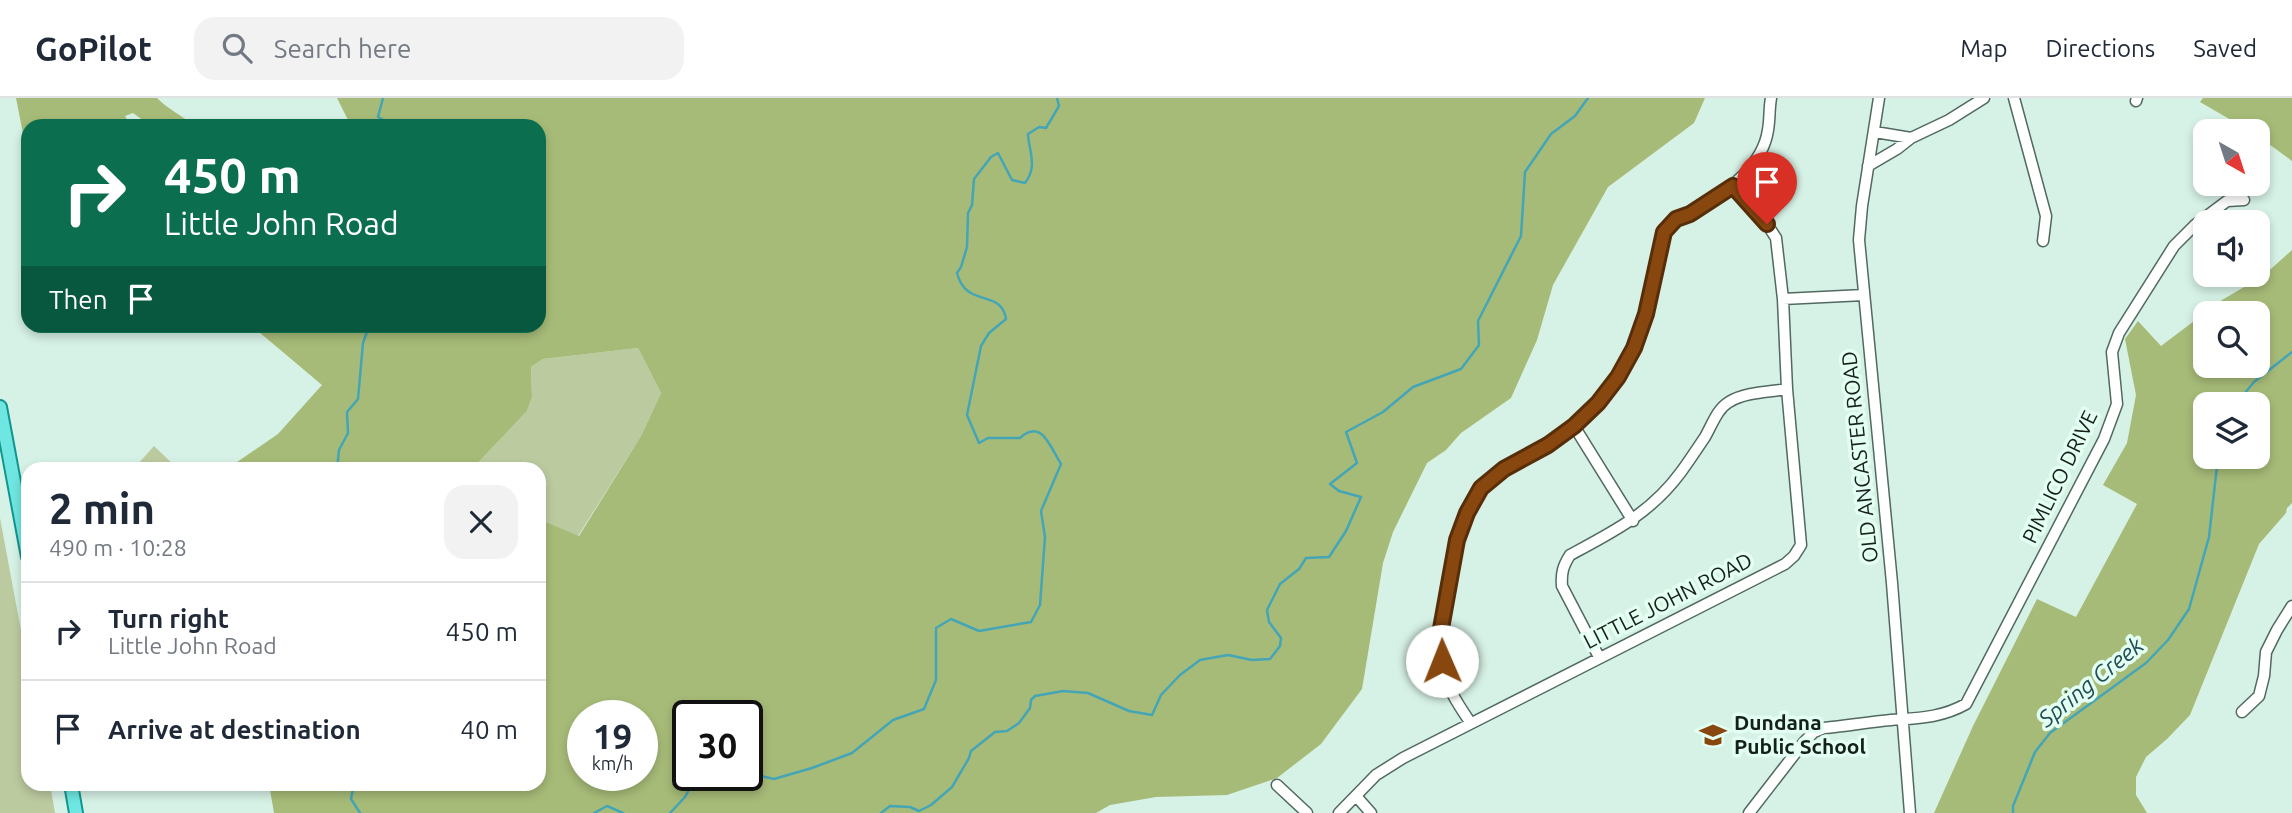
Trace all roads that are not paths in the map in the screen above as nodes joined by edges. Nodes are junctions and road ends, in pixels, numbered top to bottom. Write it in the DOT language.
graph roads {
  1 [pos="1771,98"];
  2 [pos="1880,98"];
  3 [pos="1984,98"];
  4 [pos="2014,98"];
  5 [pos="1875,132"];
  6 [pos="1911,138"];
  7 [pos="1868,166"];
  8 [pos="1733,186"];
  9 [pos="2244,200"];
  10 [pos="2043,241"];
  11 [pos="1864,296"];
  12 [pos="1783,299"];
  13 [pos="1787,389"];
  14 [pos="0,407"];
  15 [pos="1574,426"];
  16 [pos="21,519"];
  17 [pos="1633,521"];
  18 [pos="2292,606"];
  19 [pos="1599,657"];
  20 [pos="2242,712"];
  21 [pos="1903,719"];
  22 [pos="1470,722"];
  23 [pos="1277,785"];
  24 [pos="72,791"];
  25 [pos="1356,796"];
  26 [pos="76,813"];
  27 [pos="1307,813"];
  28 [pos="1339,813"];
  29 [pos="1371,813"];
  30 [pos="1749,813"];
  31 [pos="1913,813"];
  1 -- 8 [label="street"];
  2 -- 5 [label="street, OLD ANCASTER ROAD"];
  3 -- 6 [label="street"];
  4 -- 10 [label="street"];
  5 -- 6 [label="street"];
  5 -- 7 [label="street, OLD ANCASTER ROAD"];
  6 -- 7 [label="street"];
  7 -- 11 [label="street, OLD ANCASTER ROAD"];
  8 -- 12 [label="street, LITTLE JOHN ROAD"];
  8 -- 15 [label="street"];
  9 -- 21 [label="street, PIMLICO DRIVE"];
  11 -- 12 [label="street"];
  11 -- 21 [label="street, OLD ANCASTER ROAD"];
  12 -- 13 [label="street, LITTLE JOHN ROAD"];
  13 -- 17 [label="street"];
  13 -- 19 [label="street, LITTLE JOHN ROAD"];
  14 -- 16 [label="main road"];
  15 -- 17 [label="street"];
  15 -- 22 [label="street"];
  17 -- 19 [label="street"];
  18 -- 20 [label="street"];
  19 -- 22 [label="street, LITTLE JOHN ROAD"];
  21 -- 30 [label="street, PIMLICO DRIVE"];
  21 -- 31 [label="street, OLD ANCASTER ROAD"];
  22 -- 25 [label="street, LITTLE JOHN ROAD"];
  23 -- 27 [label="street"];
  24 -- 26 [label="main road"];
  25 -- 28 [label="street, LITTLE JOHN ROAD"];
  25 -- 29 [label="street"];
}
